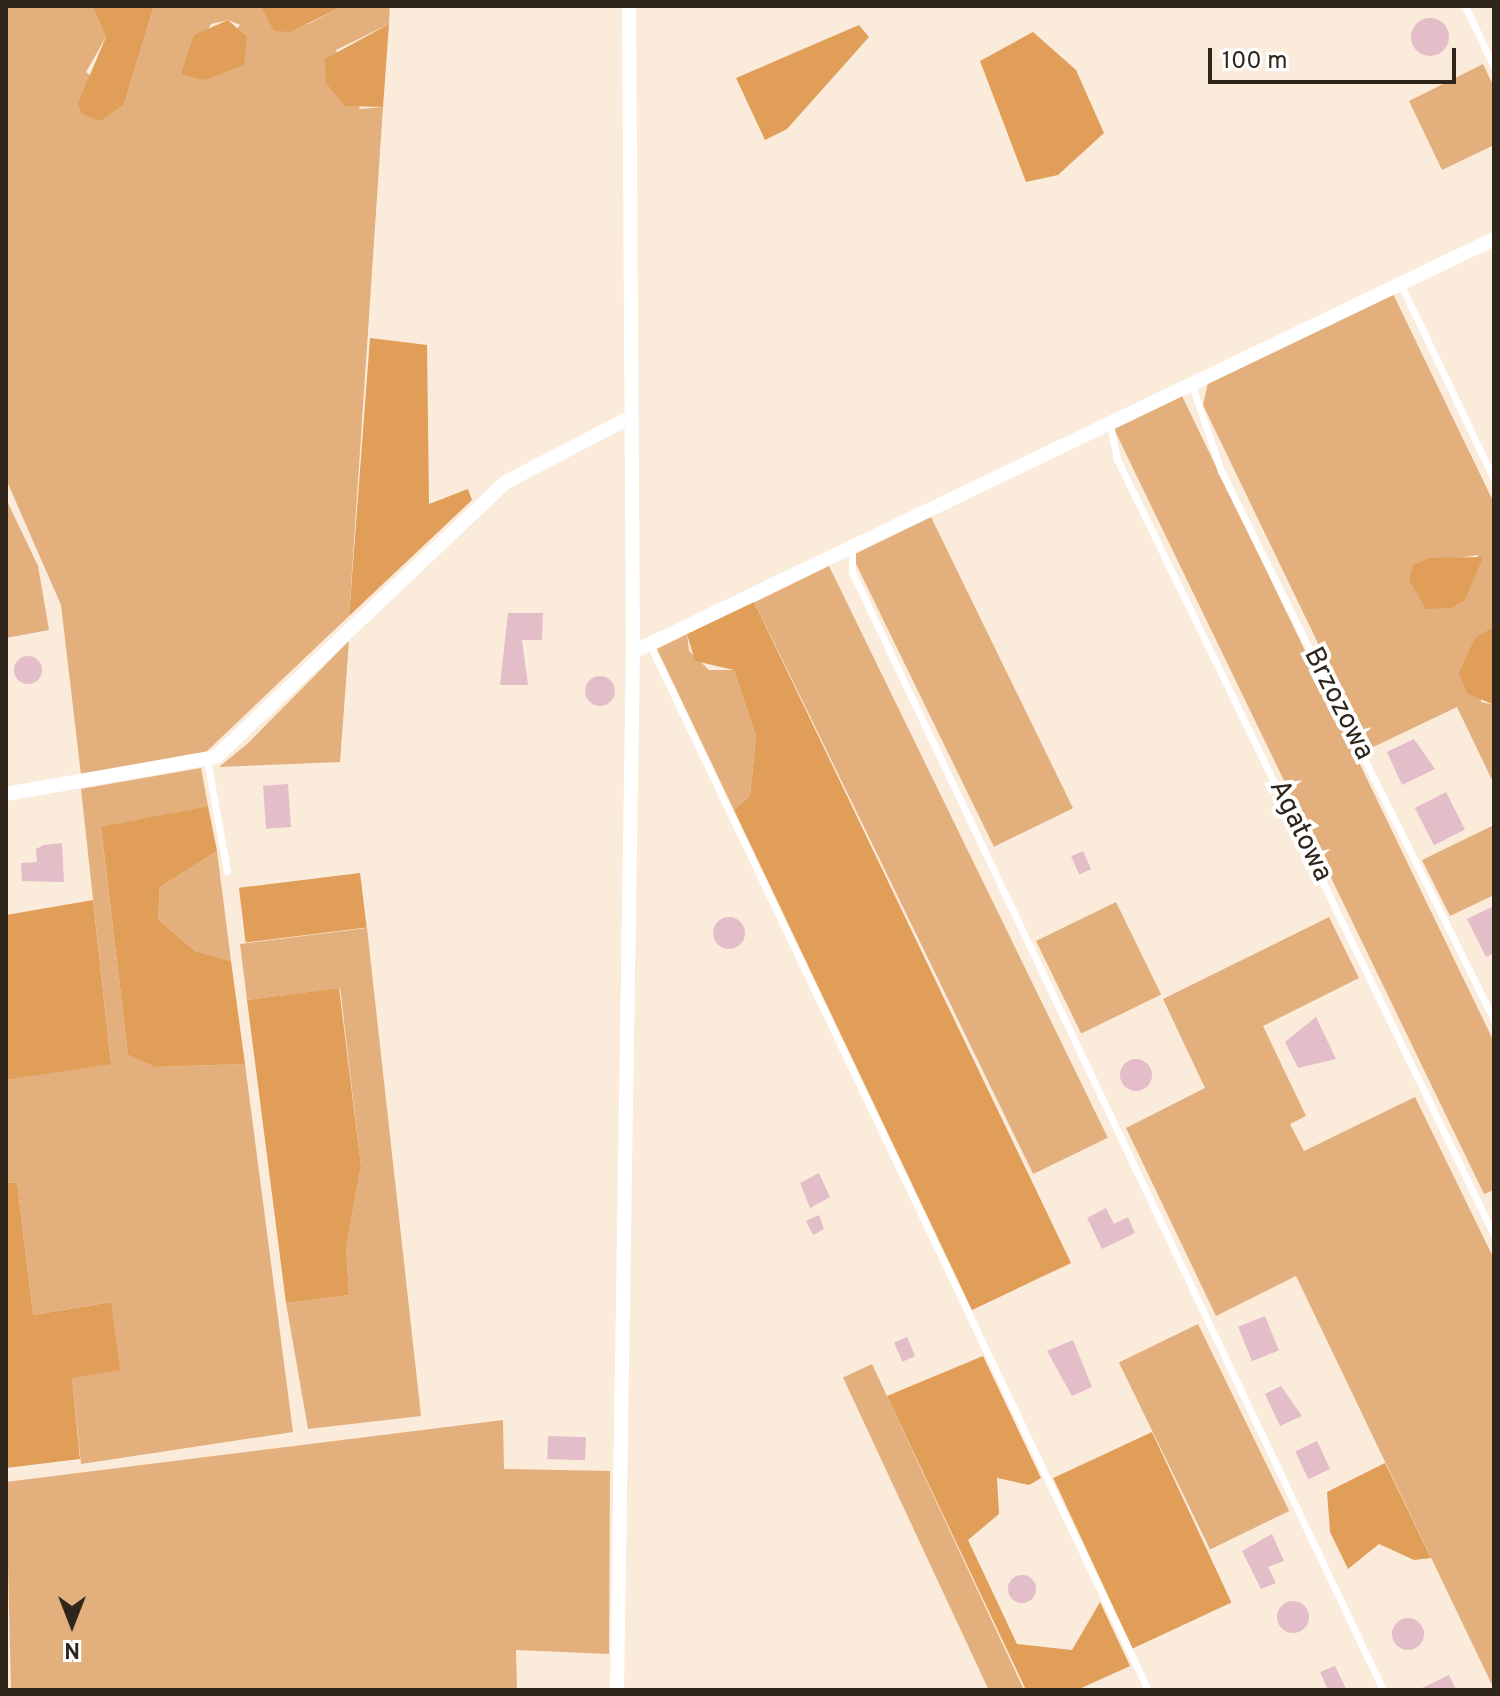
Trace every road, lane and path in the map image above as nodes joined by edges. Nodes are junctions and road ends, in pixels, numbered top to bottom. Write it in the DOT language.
graph roads {
  1 [pos="629,6"];
  2 [pos="1465,6"];
  3 [pos="1494,67"];
  4 [pos="1494,239"];
  5 [pos="1400,283"];
  6 [pos="1192,385"];
  7 [pos="631,417"];
  8 [pos="1110,424"];
  9 [pos="1494,479"];
  10 [pos="852,549"];
  11 [pos="650,645"];
  12 [pos="633,652"];
  13 [pos="207,760"];
  14 [pos="6,794"];
  15 [pos="227,871"];
  16 [pos="1494,1020"];
  17 [pos="1494,1235"];
  18 [pos="617,1690"];
  19 [pos="1148,1690"];
  20 [pos="1383,1690"];
  1 -- 7 [label="street"];
  2 -- 3 [label="lane"];
  4 -- 5 [label="street"];
  5 -- 6 [label="street"];
  5 -- 9 [label="lane"];
  6 -- 8 [label="street"];
  6 -- 16 [label="lane, Brzozowa"];
  7 -- 12 [label="street"];
  7 -- 13 [label="street"];
  8 -- 10 [label="street"];
  8 -- 17 [label="lane, Agatowa"];
  10 -- 11 [label="street"];
  10 -- 20 [label="lane"];
  11 -- 12 [label="street"];
  11 -- 19 [label="lane"];
  12 -- 18 [label="street"];
  13 -- 14 [label="street"];
  13 -- 15 [label="lane"];
}
